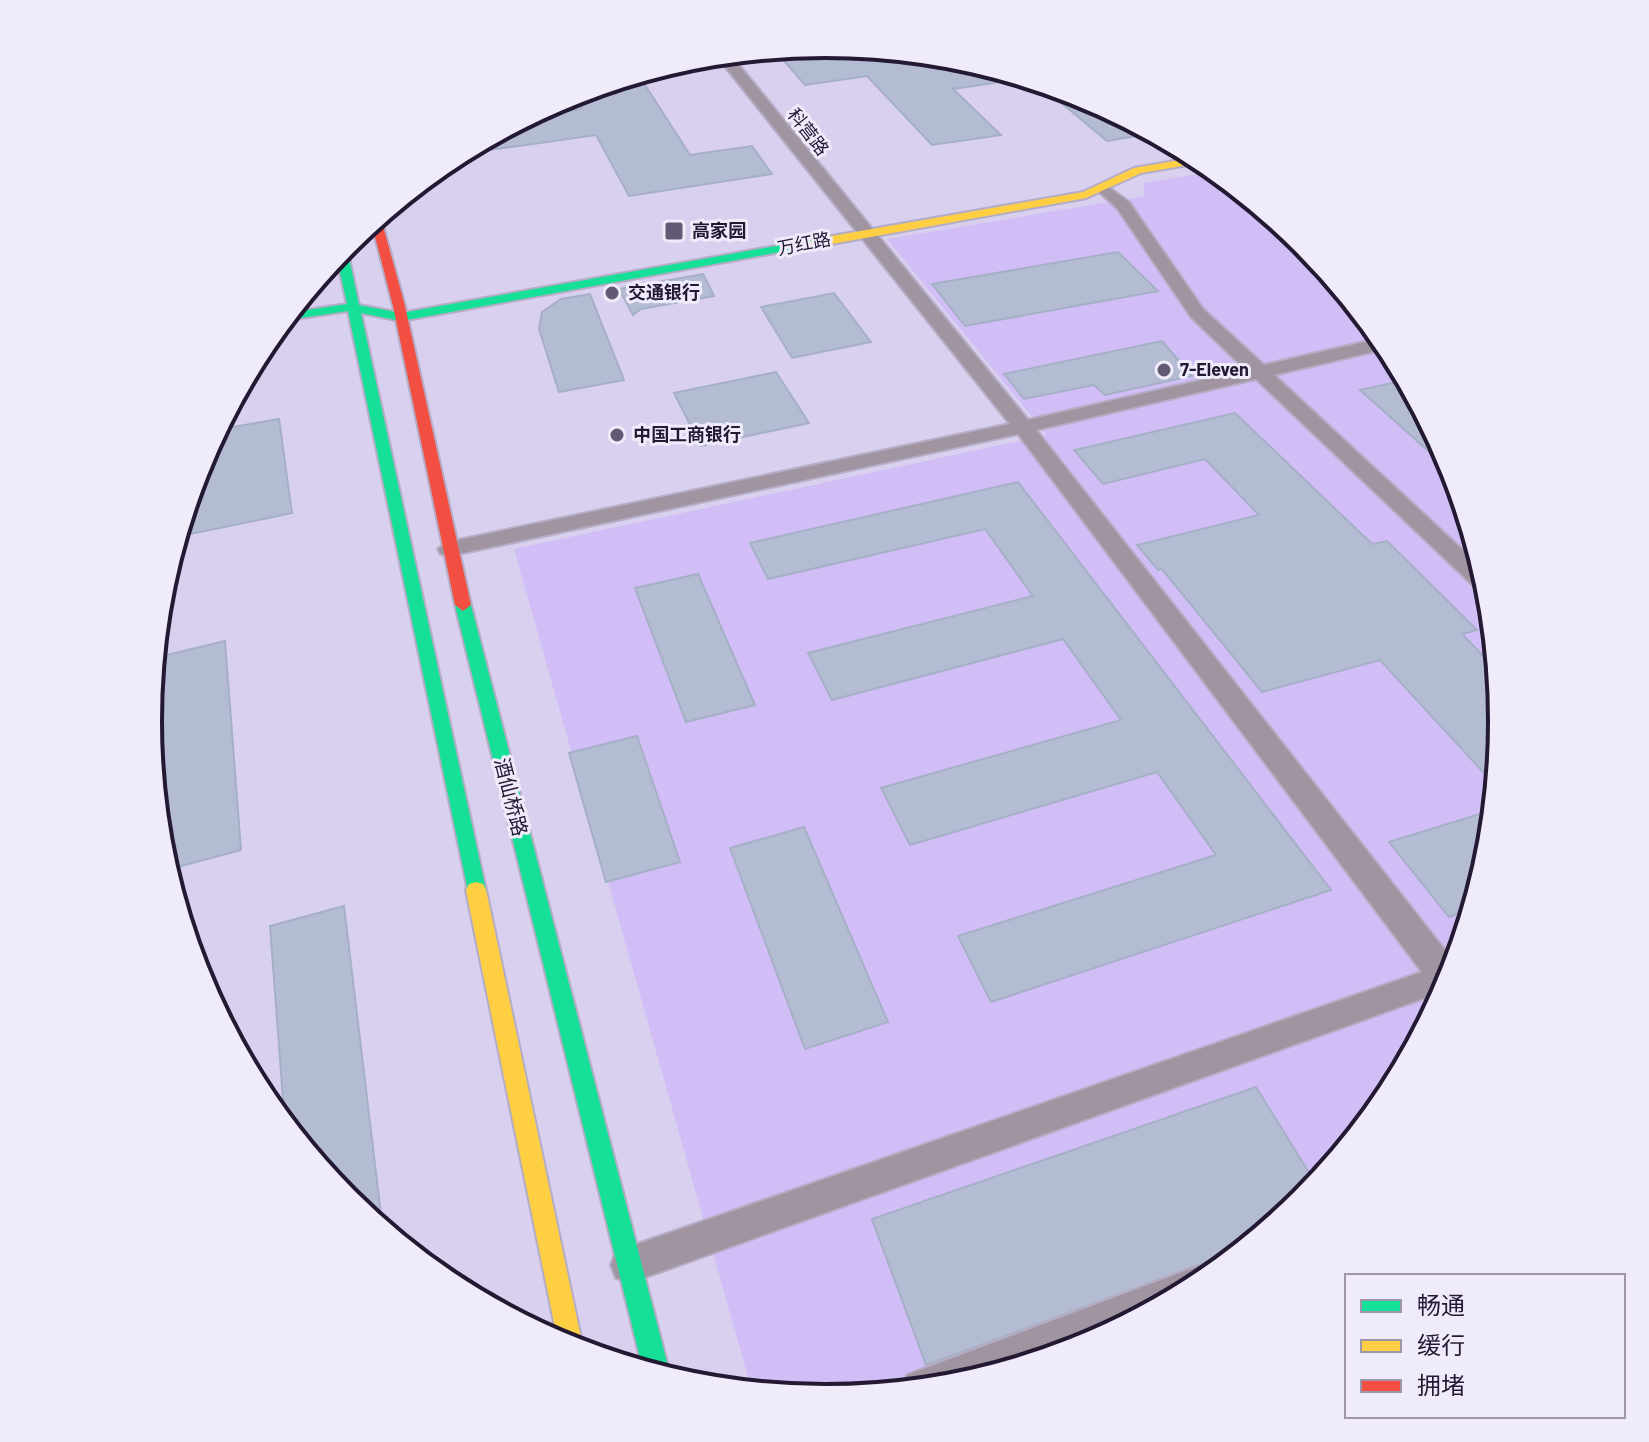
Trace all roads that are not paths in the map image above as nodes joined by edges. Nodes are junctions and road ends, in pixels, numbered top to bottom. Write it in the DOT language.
graph roads {
  1 [pos="731,65"];
  2 [pos="1171,157"];
  3 [pos="1181,163"];
  4 [pos="1104,189"];
  5 [pos="859,228"];
  6 [pos="379,230"];
  7 [pos="344,265"];
  8 [pos="351,299"];
  9 [pos="313,300"];
  10 [pos="400,312"];
  11 [pos="303,313"];
  12 [pos="1371,346"];
  13 [pos="1260,373"];
  14 [pos="1023,427"];
  15 [pos="449,549"];
  16 [pos="1470,570"];
  17 [pos="1440,967"];
  18 [pos="1434,982"];
  19 [pos="629,1265"];
  20 [pos="1127,1311"];
  21 [pos="569,1333"];
  22 [pos="654,1361"];
  23 [pos="993,1362"];
  1 -- 5 [label="street, 科营路"];
  2 -- 5 [label="main road, 万红路"];
  3 -- 4 [label="main road, 万红路"];
  4 -- 5 [label="main road, 万红路"];
  4 -- 13 [label="street"];
  5 -- 10 [label="main road, 万红路"];
  5 -- 14 [label="street, 科营路"];
  6 -- 10 [label="main road, 酒仙桥路"];
  7 -- 8 [label="main road"];
  8 -- 9 [label="main road"];
  8 -- 10 [label="main road"];
  8 -- 11 [label="main road"];
  8 -- 21 [label="main road"];
  10 -- 15 [label="main road, 酒仙桥路"];
  12 -- 13 [label="street"];
  13 -- 14 [label="street"];
  13 -- 16 [label="street"];
  14 -- 15 [label="street"];
  14 -- 17 [label="street, 科营路"];
  15 -- 19 [label="main road, 酒仙桥路"];
  18 -- 19 [label="street"];
  19 -- 22 [label="main road, 酒仙桥路"];
  20 -- 23 [label="street"];
}
